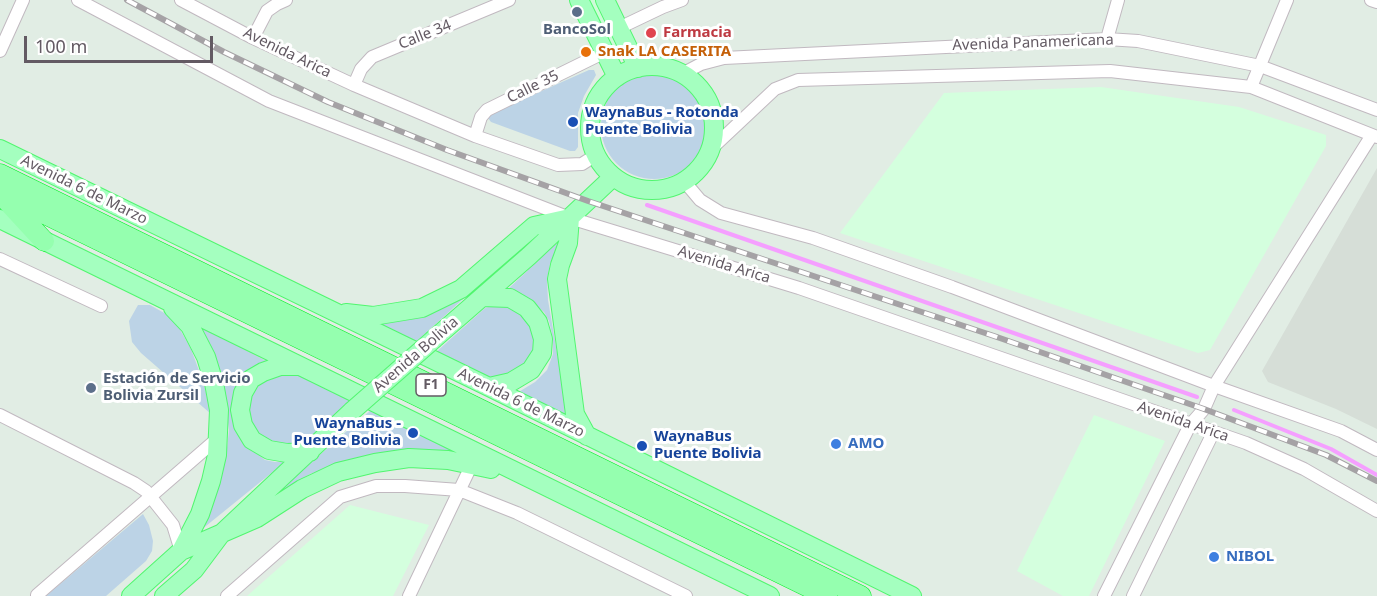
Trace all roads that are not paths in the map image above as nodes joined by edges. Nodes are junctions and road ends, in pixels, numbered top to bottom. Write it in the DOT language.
graph roads {
  1 [pos="23,0"];
  2 [pos="78,0"];
  3 [pos="181,0"];
  4 [pos="286,0"];
  5 [pos="509,0"];
  6 [pos="579,0"];
  7 [pos="605,0"];
  8 [pos="681,0"];
  9 [pos="1118,0"];
  10 [pos="1287,0"];
  11 [pos="1371,0"];
  12 [pos="1377,2"];
  13 [pos="619,28"];
  14 [pos="253,38"];
  15 [pos="1107,39"];
  16 [pos="0,51"];
  17 [pos="605,52"];
  18 [pos="1260,66"];
  19 [pos="638,68"];
  20 [pos="682,74"];
  21 [pos="617,77"];
  22 [pos="354,85"];
  23 [pos="1251,87"];
  24 [pos="1377,110"];
  25 [pos="476,136"];
  26 [pos="1375,136"];
  27 [pos="0,149"];
  28 [pos="709,151"];
  29 [pos="596,155"];
  30 [pos="0,174"];
  31 [pos="613,177"];
  32 [pos="684,181"];
  33 [pos="0,193"];
  34 [pos="570,218"];
  35 [pos="0,219"];
  36 [pos="45,241"];
  37 [pos="0,259"];
  38 [pos="155,294"];
  39 [pos="482,297"];
  40 [pos="101,306"];
  41 [pos="329,310"];
  42 [pos="300,366"];
  43 [pos="1214,386"];
  44 [pos="489,387"];
  45 [pos="0,415"];
  46 [pos="1190,425"];
  47 [pos="1213,433"];
  48 [pos="586,436"];
  49 [pos="218,438"];
  50 [pos="1377,450"];
  51 [pos="310,452"];
  52 [pos="472,464"];
  53 [pos="527,479"];
  54 [pos="459,490"];
  55 [pos="150,497"];
  56 [pos="1377,511"];
  57 [pos="221,534"];
  58 [pos="181,551"];
  59 [pos="37,595"];
  60 [pos="131,596"];
  61 [pos="164,596"];
  62 [pos="227,596"];
  63 [pos="409,596"];
  64 [pos="686,596"];
  65 [pos="770,596"];
  66 [pos="827,596"];
  67 [pos="861,596"];
  68 [pos="912,596"];
  69 [pos="1104,596"];
  70 [pos="1133,596"];
  1 -- 16 [label="street"];
  2 -- 34 [label="street, Avenida Arica"];
  3 -- 14 [label="street, Avenida Arica"];
  4 -- 14 [label="street"];
  5 -- 22 [label="street, Calle 34"];
  6 -- 17 [label="main road"];
  7 -- 13 [label="main road"];
  8 -- 13 [label="street"];
  9 -- 15 [label="street"];
  10 -- 18 [label="street"];
  11 -- 12 [label="street"];
  13 -- 19 [label="main road"];
  14 -- 22 [label="street, Avenida Arica"];
  15 -- 18 [label="street, Avenida Panamericana"];
  15 -- 20 [label="street, Avenida Panamericana"];
  17 -- 21 [label="main road"];
  17 -- 25 [label="street, Calle 35"];
  18 -- 23 [label="street"];
  18 -- 24 [label="street, Avenida Panamericana"];
  19 -- 20 [label="main road"];
  19 -- 21 [label="main road"];
  20 -- 28 [label="main road"];
  21 -- 29 [label="main road"];
  22 -- 25 [label="street, Avenida Arica"];
  23 -- 26 [label="street, Avenida Panamericana"];
  23 -- 28 [label="street, Avenida Panamericana"];
  25 -- 29 [label="street, Avenida Arica"];
  26 -- 43 [label="street"];
  27 -- 41 [label="main road, Avenida 6 de Marzo"];
  28 -- 32 [label="main road"];
  29 -- 31 [label="main road"];
  30 -- 67 [label="highway, Avenida 6 de Marzo / F1"];
  31 -- 32 [label="main road"];
  31 -- 34 [label="main road, Avenida Bolivia"];
  32 -- 43 [label="street"];
  33 -- 36 [label="highway"];
  33 -- 66 [label="highway, F1"];
  34 -- 39 [label="main road, Avenida Bolivia"];
  34 -- 41 [label="main road"];
  34 -- 46 [label="street, Avenida Arica"];
  34 -- 48 [label="main road"];
  35 -- 36 [label="main road"];
  36 -- 38 [label="main road"];
  37 -- 40 [label="street"];
  38 -- 42 [label="main road"];
  38 -- 49 [label="main road"];
  39 -- 44 [label="main road"];
  39 -- 51 [label="main road, Avenida Bolivia, bridge"];
  41 -- 44 [label="main road, Avenida 6 de Marzo"];
  42 -- 51 [label="main road"];
  42 -- 53 [label="main road"];
  43 -- 46 [label="street"];
  43 -- 50 [label="street"];
  44 -- 48 [label="main road, Avenida 6 de Marzo"];
  45 -- 55 [label="street"];
  46 -- 47 [label="street, Avenida Arica"];
  46 -- 69 [label="street"];
  47 -- 56 [label="street, Avenida Arica"];
  47 -- 70 [label="street"];
  48 -- 68 [label="main road, Avenida 6 de Marzo"];
  49 -- 55 [label="street"];
  49 -- 58 [label="main road"];
  51 -- 57 [label="main road, Avenida Bolivia"];
  52 -- 53 [label="main road"];
  52 -- 54 [label="street"];
  52 -- 57 [label="main road"];
  53 -- 65 [label="main road"];
  54 -- 62 [label="street"];
  54 -- 63 [label="street"];
  54 -- 64 [label="street"];
  55 -- 58 [label="street"];
  55 -- 59 [label="street"];
  57 -- 58 [label="main road, Avenida Bolivia"];
  57 -- 61 [label="main road, Avenida Bolivia"];
  58 -- 60 [label="main road, Avenida Bolivia"];
}
